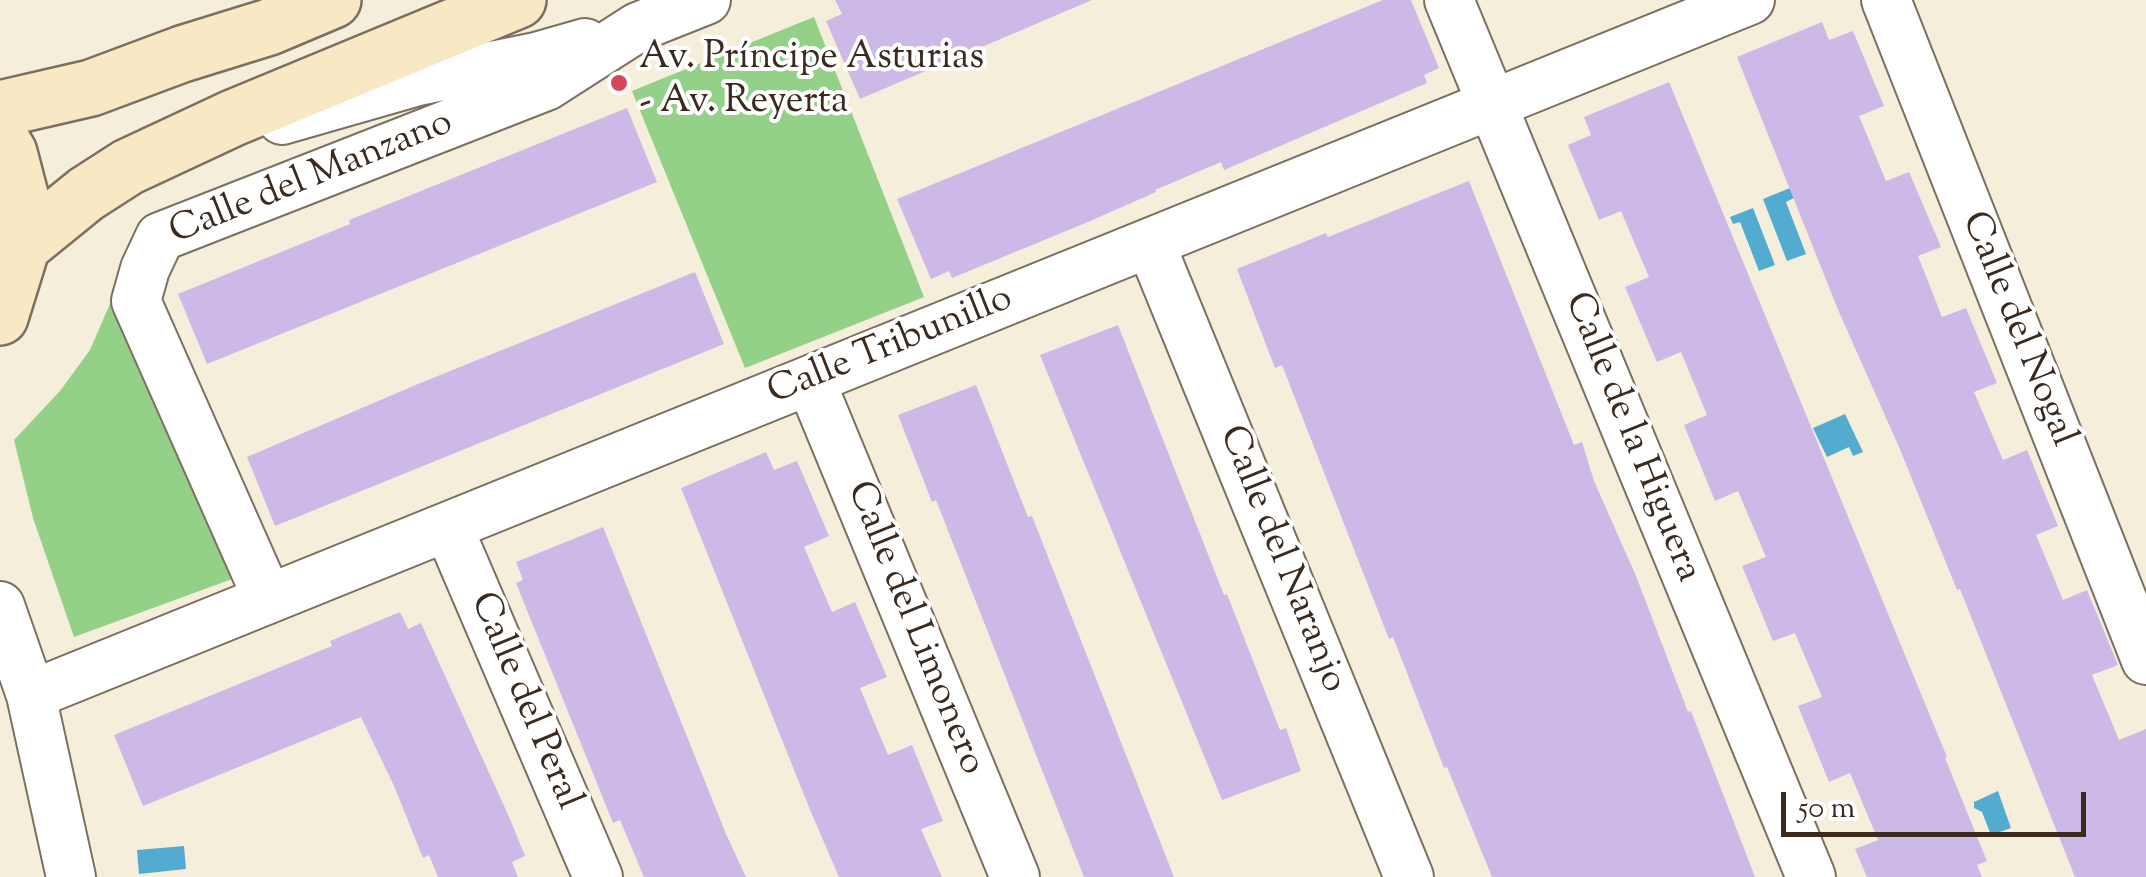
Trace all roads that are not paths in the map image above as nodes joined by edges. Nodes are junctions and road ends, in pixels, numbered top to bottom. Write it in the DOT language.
graph roads {
  1 [pos="258,0"];
  2 [pos="333,0"];
  3 [pos="518,0"];
  4 [pos="706,0"];
  5 [pos="1449,0"];
  6 [pos="1750,0"];
  7 [pos="1886,0"];
  8 [pos="638,27"];
  9 [pos="182,54"];
  10 [pos="1492,104"];
  11 [pos="0,109"];
  12 [pos="0,138"];
  13 [pos="149,158"];
  14 [pos="1150,242"];
  15 [pos="22,246"];
  16 [pos="0,317"];
  17 [pos="810,380"];
  18 [pos="448,526"];
  19 [pos="268,599"];
  20 [pos="0,606"];
  21 [pos="2146,660"];
  22 [pos="32,695"];
  23 [pos="70,877"];
  24 [pos="598,877"];
  25 [pos="1015,877"];
  26 [pos="1409,877"];
  27 [pos="1812,877"];
  1 -- 9 [label="street"];
  2 -- 9 [label="street"];
  3 -- 13 [label="street"];
  4 -- 8 [label="street, Calle del Manzano"];
  5 -- 10 [label="street, Calle de la Higuera"];
  6 -- 10 [label="street, Calle Tribunillo"];
  7 -- 21 [label="street, Calle del Nogal"];
  8 -- 13 [label="street"];
  8 -- 19 [label="street, Calle del Manzano"];
  9 -- 11 [label="street"];
  10 -- 14 [label="street, Calle Tribunillo"];
  10 -- 27 [label="street, Calle de la Higuera"];
  12 -- 15 [label="street"];
  13 -- 15 [label="street"];
  14 -- 17 [label="street, Calle Tribunillo"];
  14 -- 26 [label="street, Calle del Naranjo"];
  15 -- 16 [label="street"];
  17 -- 18 [label="street, Calle Tribunillo"];
  17 -- 25 [label="street, Calle del Limonero"];
  18 -- 19 [label="street, Calle Tribunillo"];
  18 -- 24 [label="street, Calle del Peral"];
  19 -- 22 [label="street, Calle Tribunillo"];
  20 -- 22 [label="street"];
  22 -- 23 [label="street"];
}
